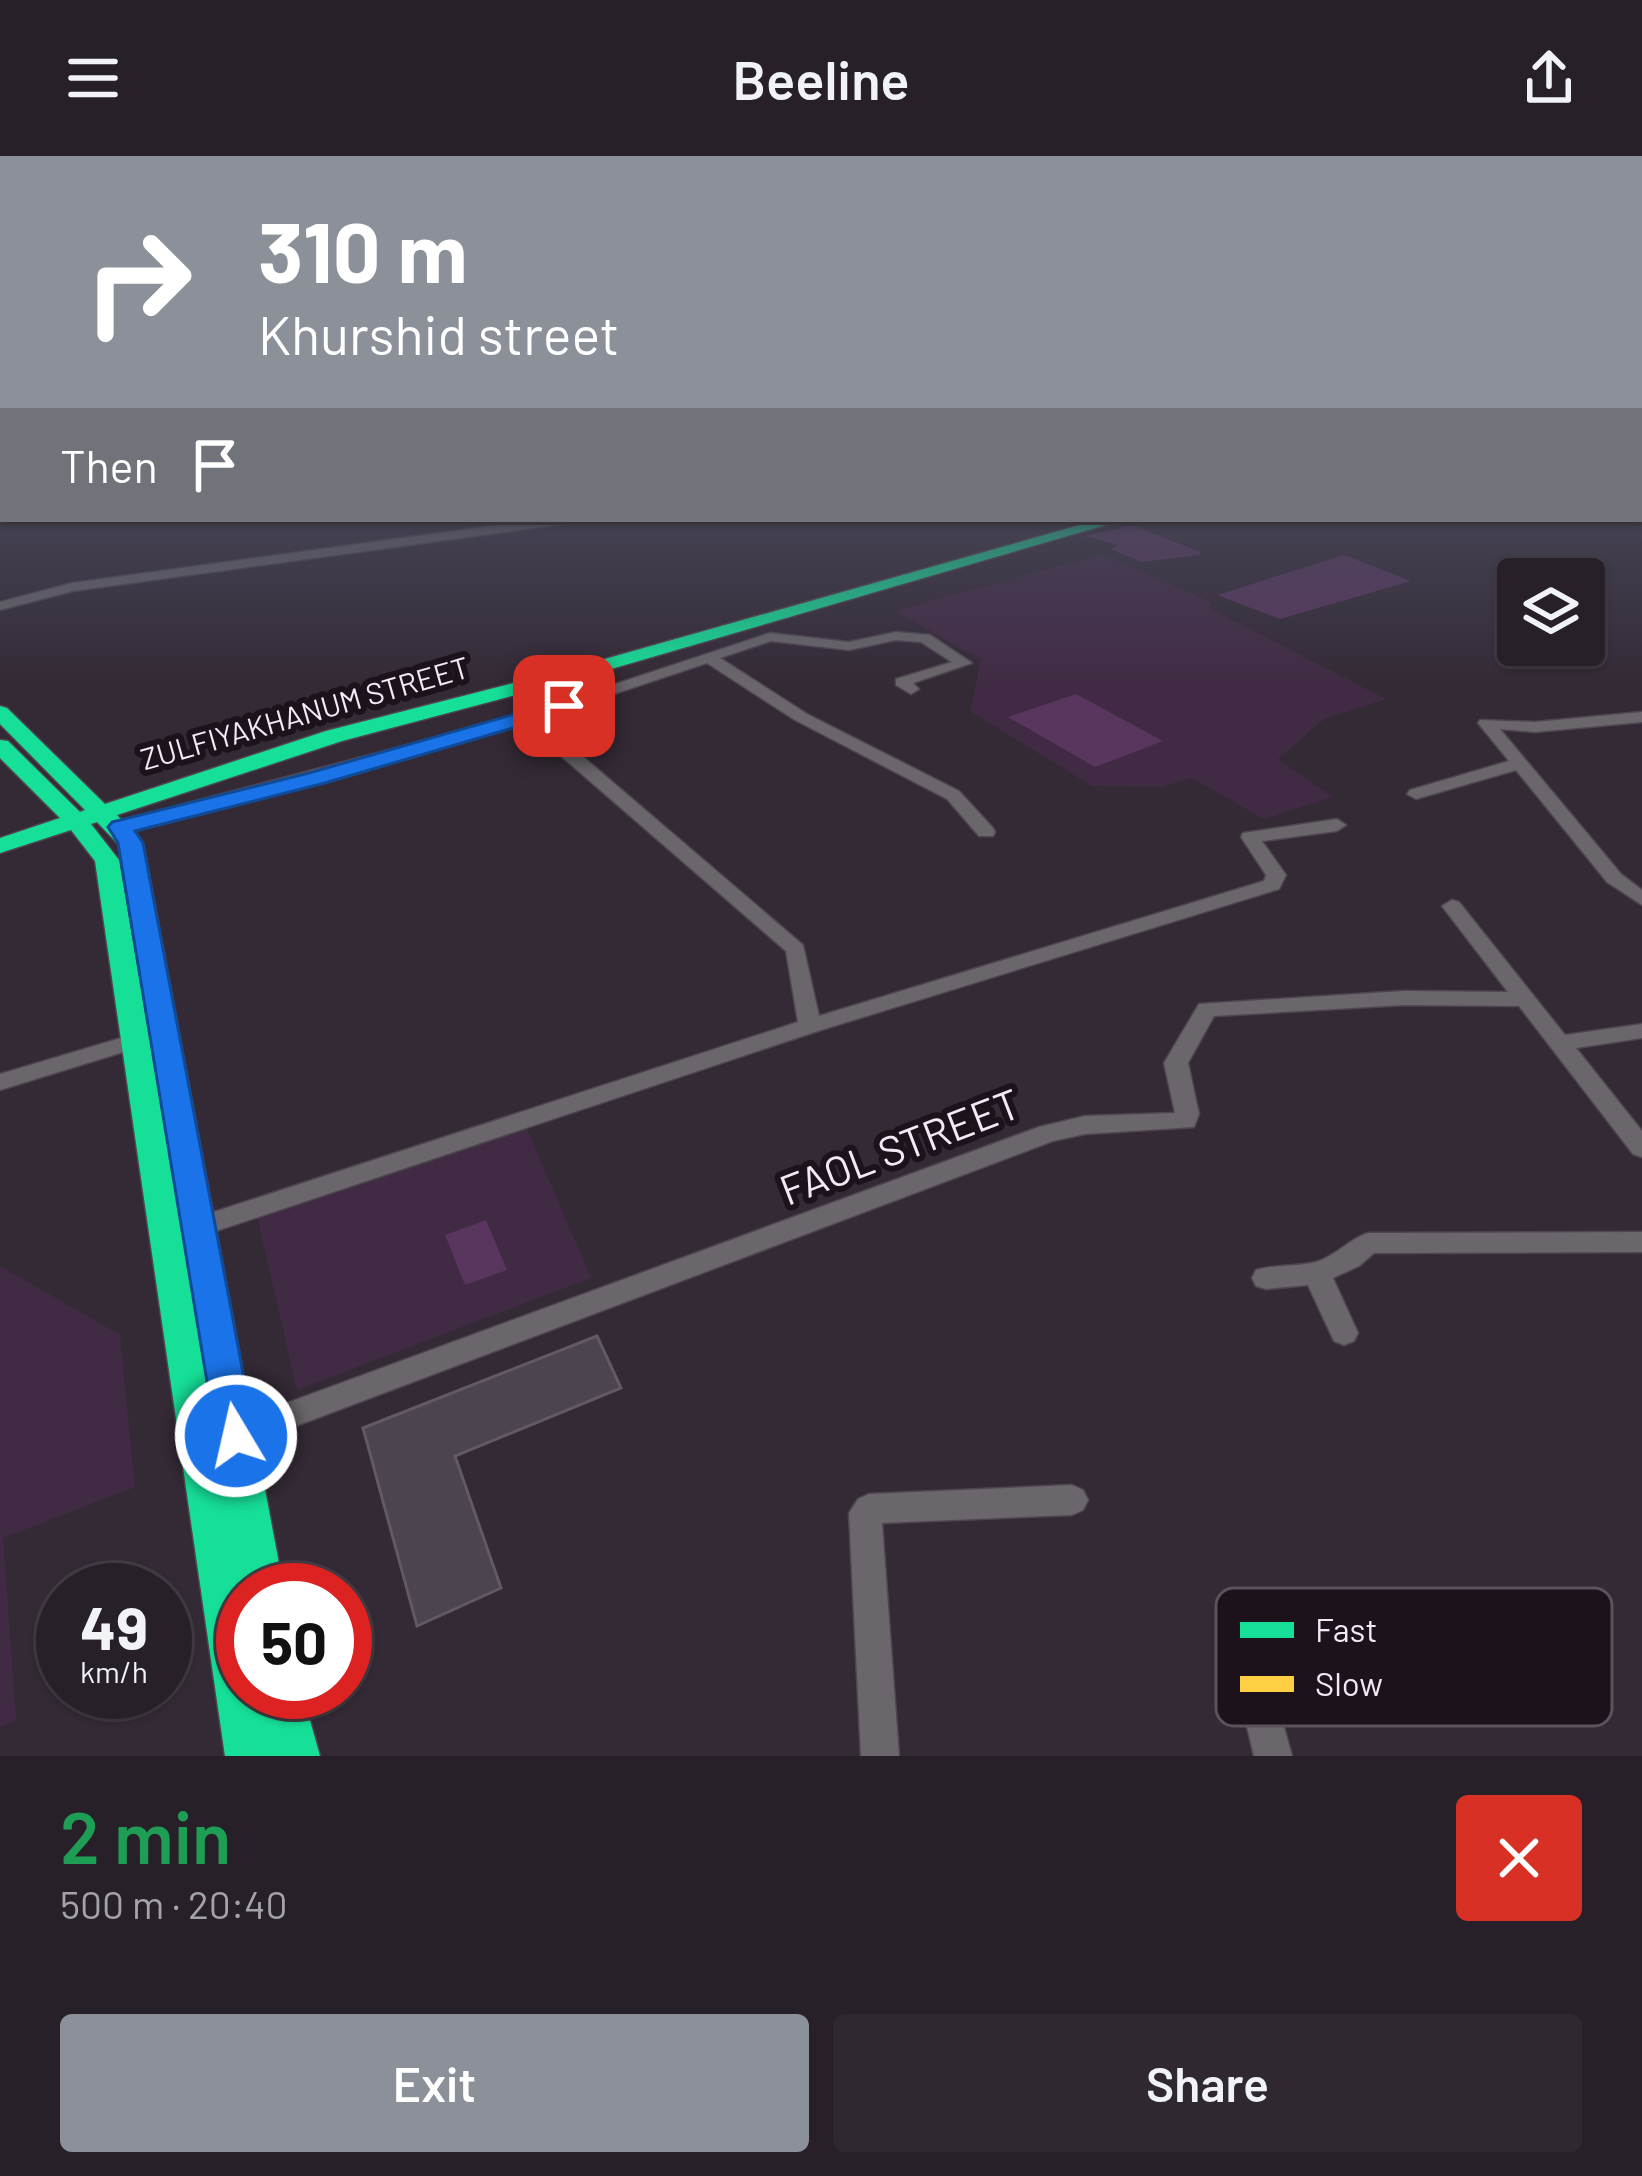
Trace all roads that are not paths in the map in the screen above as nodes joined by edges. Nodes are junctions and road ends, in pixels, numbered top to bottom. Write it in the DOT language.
graph roads {
  1 [pos="455,535"];
  2 [pos="1020,535"];
  3 [pos="1063,535"];
  4 [pos="0,606"];
  5 [pos="711,658"];
  6 [pos="911,689"];
  7 [pos="0,712"];
  8 [pos="1642,717"];
  9 [pos="527,718"];
  10 [pos="0,746"];
  11 [pos="1522,763"];
  12 [pos="1416,794"];
  13 [pos="86,806"];
  14 [pos="1337,825"];
  15 [pos="0,827"];
  16 [pos="986,832"];
  17 [pos="0,846"];
  18 [pos="1642,899"];
  19 [pos="1452,907"];
  20 [pos="1526,999"];
  21 [pos="810,1026"];
  22 [pos="1642,1031"];
  23 [pos="138,1040"];
  24 [pos="1561,1042"];
  25 [pos="0,1082"];
  26 [pos="1642,1148"];
  27 [pos="201,1226"];
  28 [pos="167,1237"];
  29 [pos="1642,1242"];
  30 [pos="1317,1273"];
  31 [pos="1266,1278"];
  32 [pos="1344,1333"];
  33 [pos="236,1436"];
  34 [pos="1072,1501"];
  35 [pos="257,1563"];
  36 [pos="286,1719"];
  37 [pos="1265,1726"];
  38 [pos="249,1756"];
  39 [pos="296,1756"];
  40 [pos="880,1756"];
  41 [pos="1273,1756"];
  1 -- 4 [label="street"];
  2 -- 13 [label="main road, ZULFIYAKHANUM STREET"];
  3 -- 13 [label="main road, ZULFIYAKHANUM STREET"];
  5 -- 6 [label="street"];
  5 -- 9 [label="street"];
  5 -- 16 [label="street"];
  7 -- 13 [label="main road"];
  8 -- 11 [label="street"];
  9 -- 13 [label="street"];
  9 -- 21 [label="street"];
  10 -- 13 [label="main road"];
  11 -- 12 [label="street"];
  11 -- 18 [label="street"];
  13 -- 15 [label="main road, ZULFIYAKHANUM STREET"];
  13 -- 17 [label="main road, ZULFIYAKHANUM STREET"];
  13 -- 23 [label="main road"];
  13 -- 27 [label="main road"];
  14 -- 21 [label="street"];
  19 -- 20 [label="street"];
  20 -- 24 [label="street"];
  20 -- 33 [label="street, FAOL STREET"];
  21 -- 27 [label="street"];
  22 -- 24 [label="street"];
  23 -- 25 [label="street"];
  23 -- 28 [label="main road"];
  24 -- 26 [label="street"];
  27 -- 28 [label="street"];
  27 -- 33 [label="main road"];
  28 -- 38 [label="main road"];
  29 -- 30 [label="street"];
  30 -- 31 [label="street"];
  30 -- 32 [label="street"];
  33 -- 35 [label="main road"];
  34 -- 40 [label="street"];
  36 -- 39 [label="main road"];
  37 -- 41 [label="street"];
}
